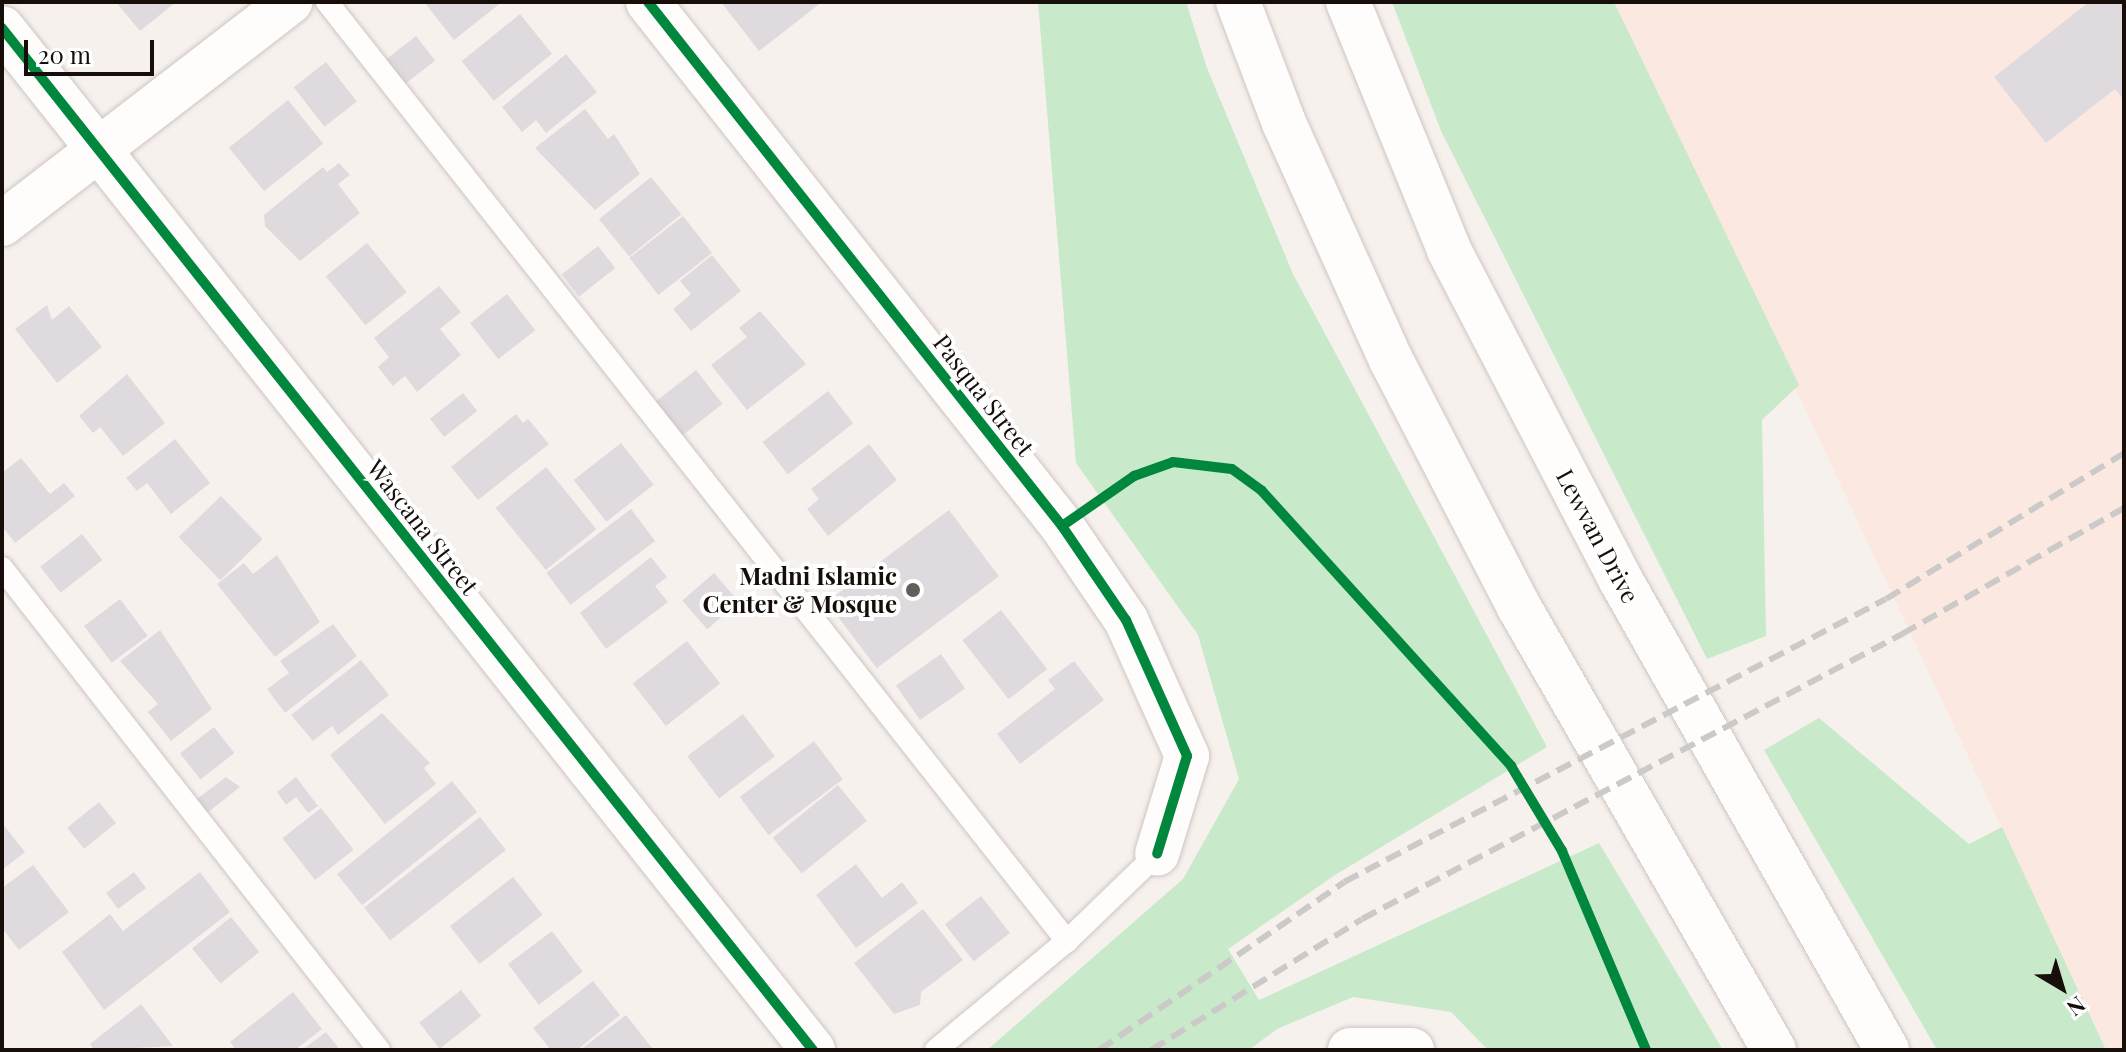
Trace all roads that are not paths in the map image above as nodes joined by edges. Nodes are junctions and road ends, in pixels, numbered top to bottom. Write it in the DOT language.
graph roads {
  1 [pos="290,2"];
  2 [pos="327,2"];
  3 [pos="648,2"];
  4 [pos="1238,2"];
  5 [pos="1348,2"];
  6 [pos="2,28"];
  7 [pos="98,149"];
  8 [pos="2,224"];
  9 [pos="2,568"];
  10 [pos="1157,854"];
  11 [pos="1067,941"];
  12 [pos="379,1050"];
  13 [pos="813,1050"];
  14 [pos="936,1050"];
  15 [pos="1350,1050"];
  16 [pos="1412,1050"];
  17 [pos="1774,1050"];
  18 [pos="1887,1050"];
  1 -- 7 [label="street"];
  2 -- 11 [label="lane"];
  3 -- 10 [label="street, Pasqua Street"];
  4 -- 17 [label="street"];
  5 -- 18 [label="street, Lewvan Drive"];
  6 -- 7 [label="street, Wascana Street"];
  7 -- 8 [label="street"];
  7 -- 13 [label="street, Wascana Street"];
  9 -- 12 [label="lane"];
  10 -- 11 [label="lane"];
  11 -- 14 [label="lane"];
  15 -- 16 [label="street"];
}
